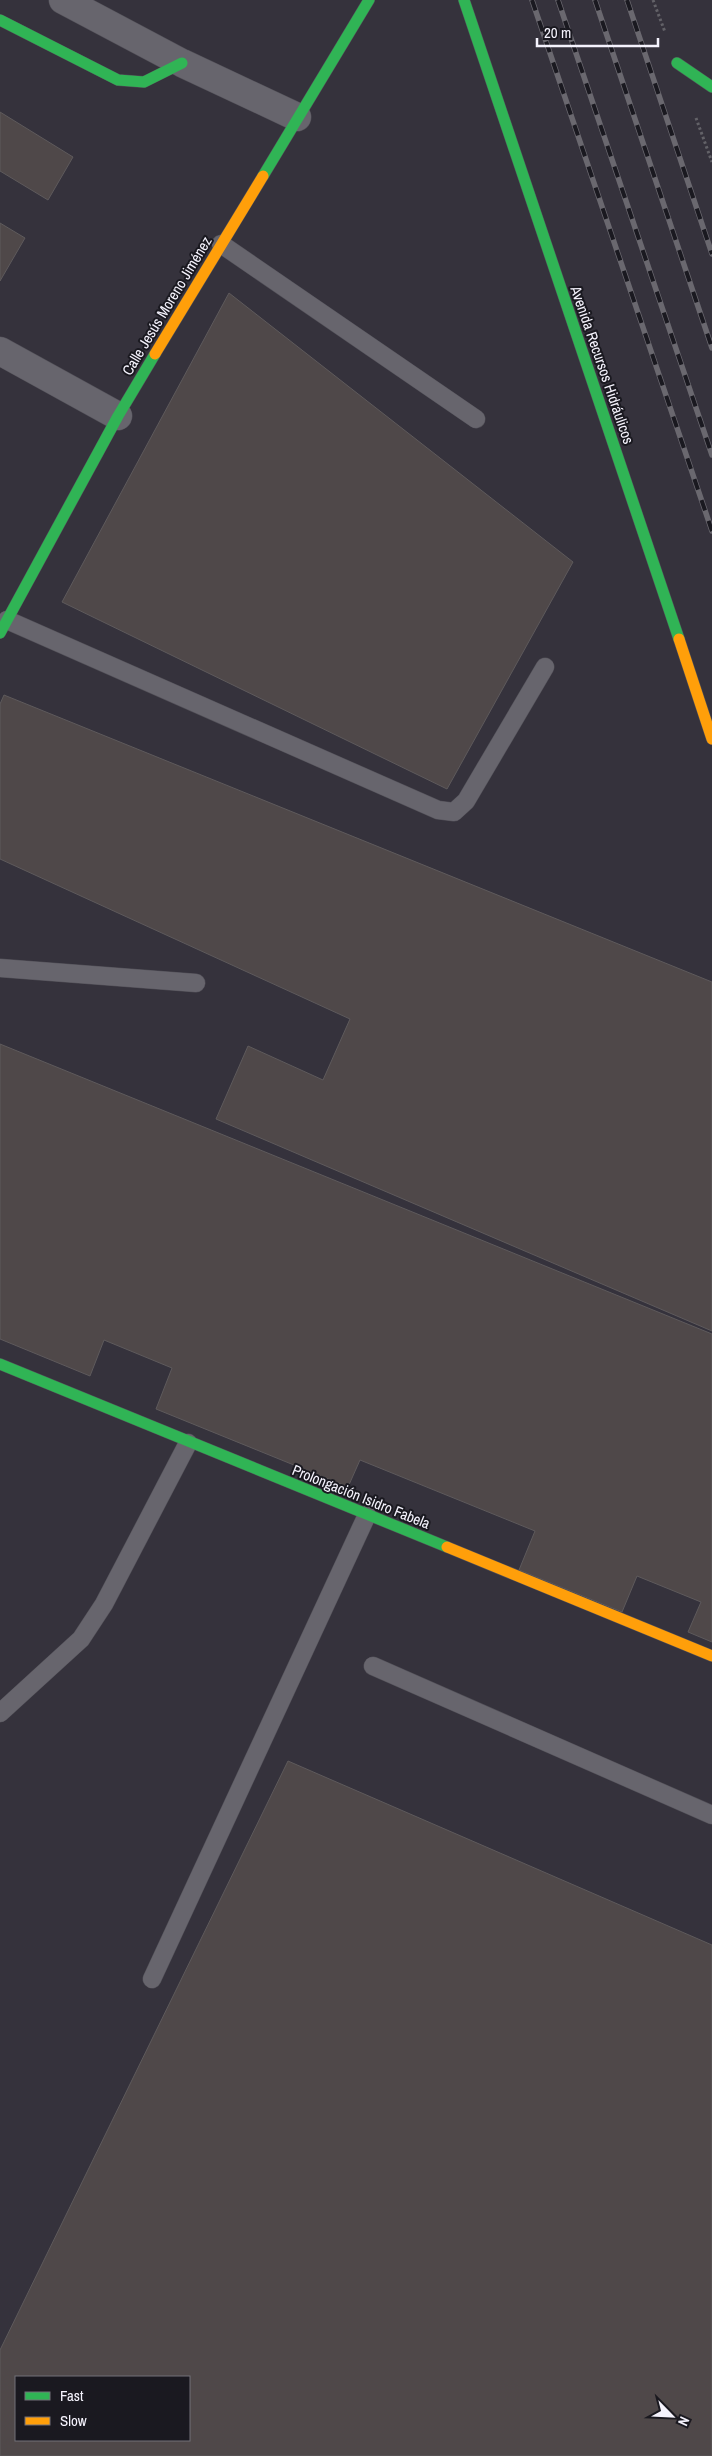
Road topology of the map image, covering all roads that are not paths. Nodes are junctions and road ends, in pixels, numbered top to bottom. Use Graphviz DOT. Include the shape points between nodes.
graph roads {
  1 [pos="63,0"];
  2 [pos="369,0"];
  3 [pos="464,0"];
  4 [pos="0,20"];
  5 [pos="182,62"];
  6 [pos="677,63"];
  7 [pos="712,87"];
  8 [pos="298,117"];
  9 [pos="221,244"];
  10 [pos="0,351"];
  11 [pos="118,416"];
  12 [pos="476,418"];
  13 [pos="3,626"];
  14 [pos="545,667"];
  15 [pos="712,739"];
  16 [pos="0,968"];
  17 [pos="196,983"];
  18 [pos="0,1364"];
  19 [pos="188,1443"];
  20 [pos="367,1515"];
  21 [pos="712,1656"];
  22 [pos="373,1666"];
  23 [pos="0,1712"];
  24 [pos="712,1815"];
  25 [pos="152,1979"];
  1 -- 5 [label="street"];
  2 -- 8 [label="street, Calle Jesús Moreno Jiménez"];
  3 -- 15 [label="street, Avenida Recursos Hidráulicos"];
  4 -- 5 [label="street" via="118,80 144,82"];
  5 -- 8 [label="street"];
  6 -- 7 [label="street"];
  8 -- 9 [label="street, Calle Jesús Moreno Jiménez"];
  9 -- 11 [label="street, Calle Jesús Moreno Jiménez"];
  9 -- 12 [label="lane"];
  10 -- 11 [label="street"];
  11 -- 13 [label="street, Calle Jesús Moreno Jiménez"];
  13 -- 14 [label="lane" via="438,810 454,812 466,801"];
  16 -- 17 [label="lane"];
  18 -- 19 [label="street, Prolongación Isidro Fabela"];
  19 -- 20 [label="street, Prolongación Isidro Fabela"];
  19 -- 23 [label="lane" via="104,1604 81,1639"];
  20 -- 21 [label="street, Prolongación Isidro Fabela"];
  20 -- 25 [label="lane"];
  22 -- 24 [label="lane"];
}
